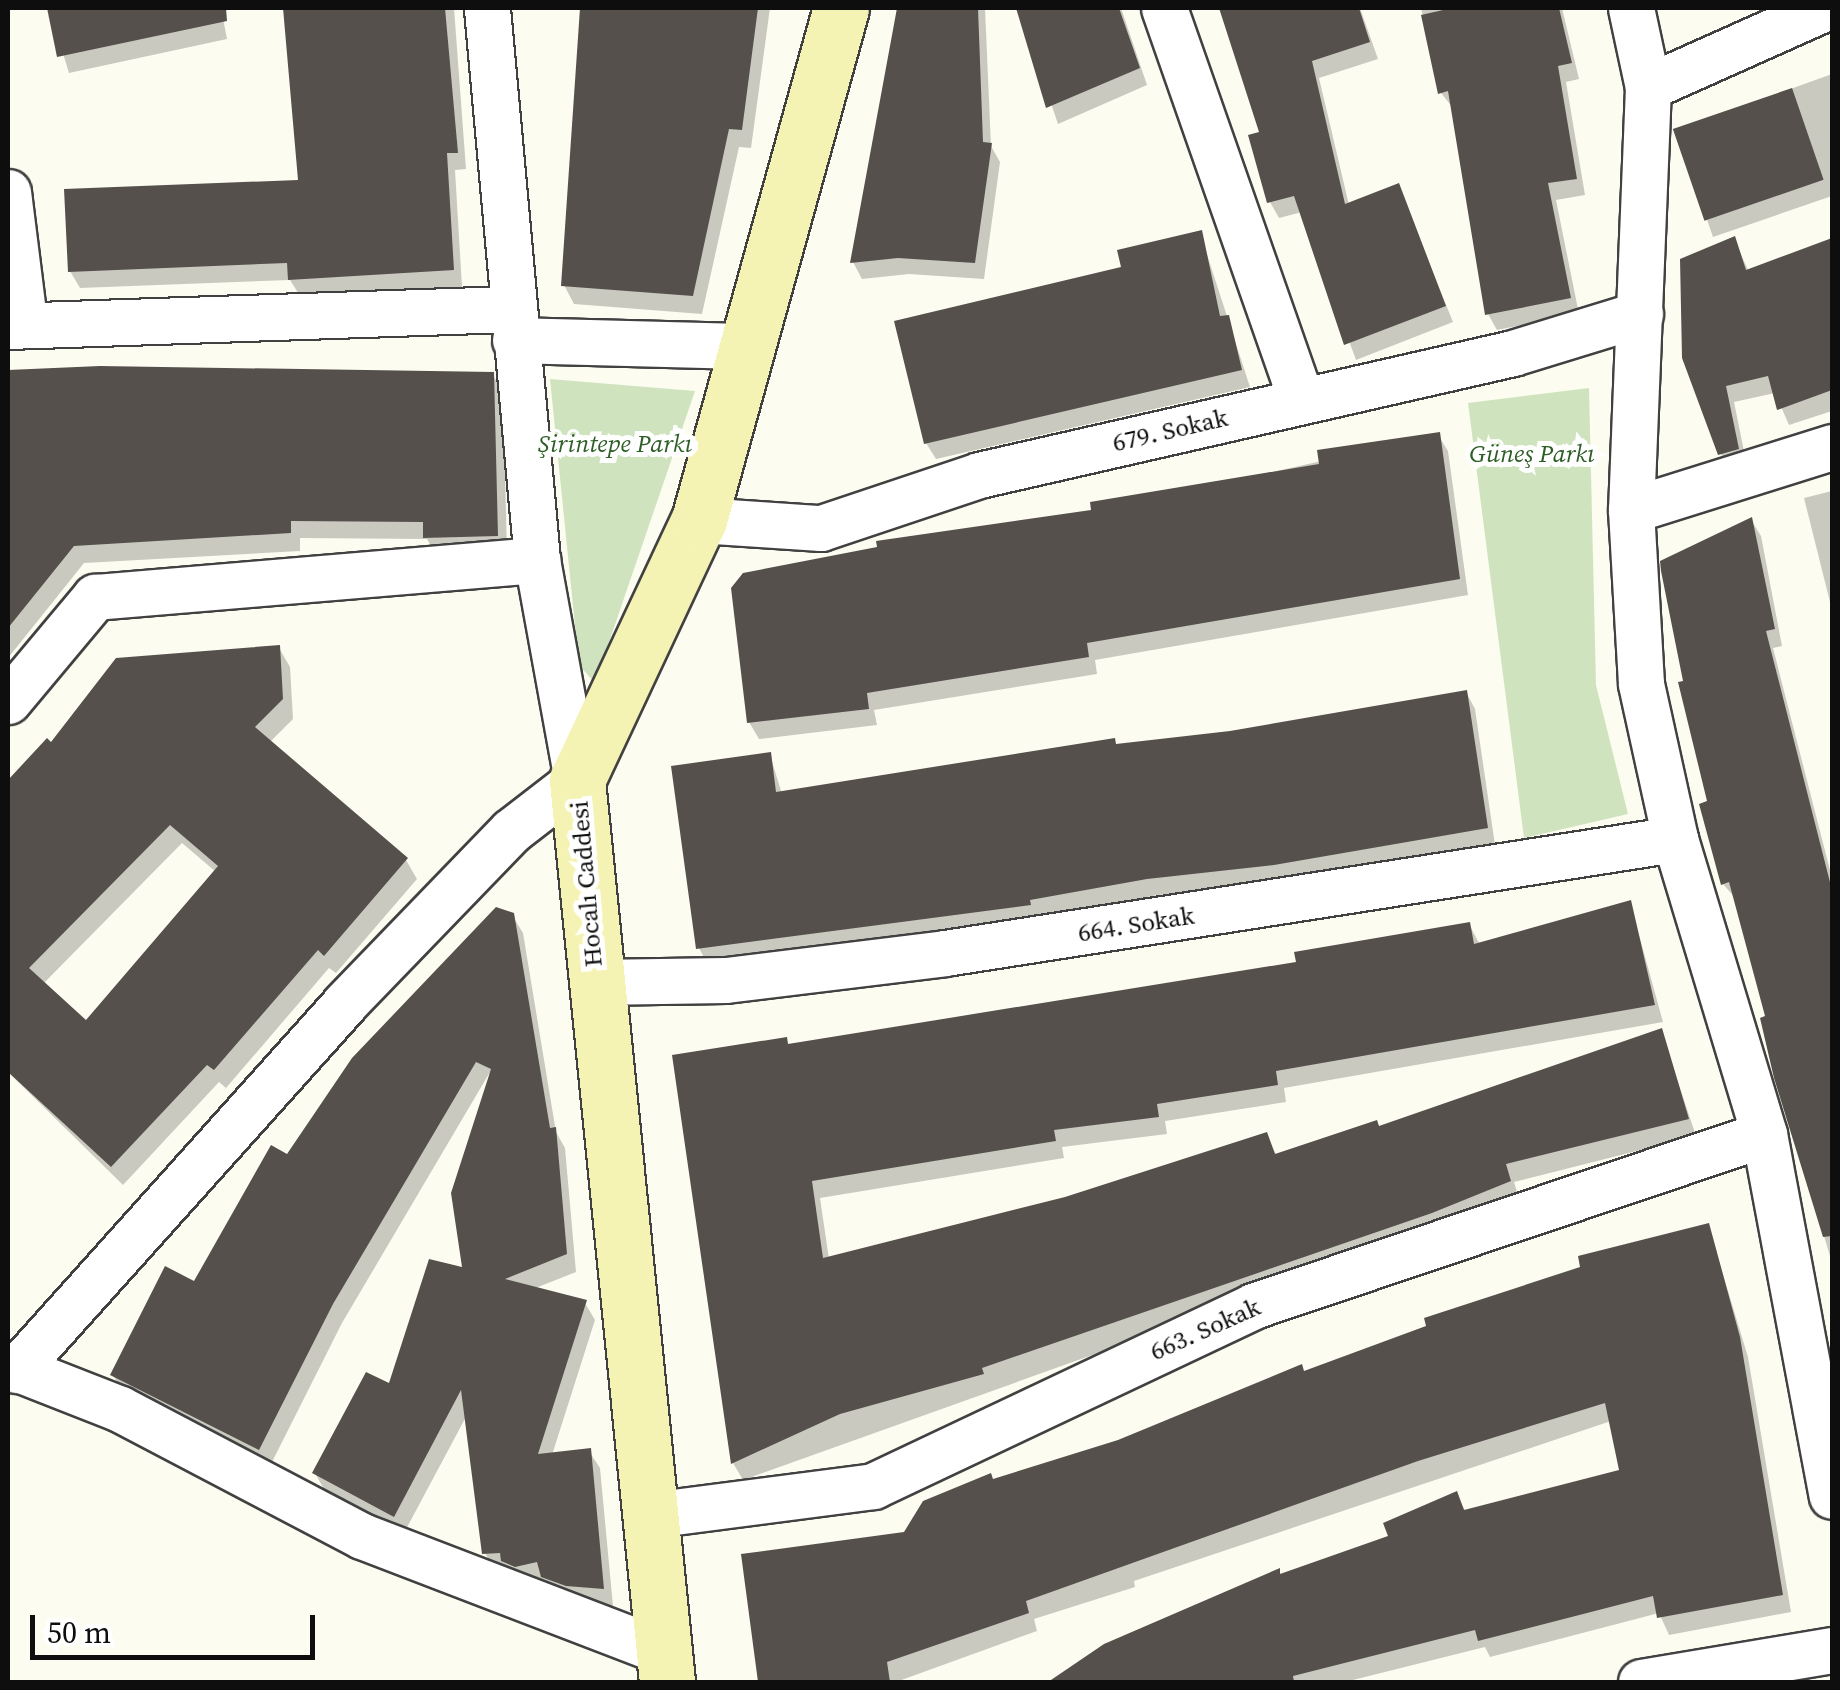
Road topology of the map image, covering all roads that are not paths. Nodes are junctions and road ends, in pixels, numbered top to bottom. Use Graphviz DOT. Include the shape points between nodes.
graph roads {
  1 [pos="487,8"];
  2 [pos="841,8"];
  3 [pos="1164,8"];
  4 [pos="1631,8"];
  5 [pos="1825,8"];
  6 [pos="1648,87"];
  7 [pos="8,192"];
  8 [pos="1640,314"];
  9 [pos="16,323"];
  10 [pos="512,325"];
  11 [pos="749,346"];
  12 [pos="1302,400"];
  13 [pos="1832,446"];
  14 [pos="1631,510"];
  15 [pos="699,520"];
  16 [pos="538,560"];
  17 [pos="8,701"];
  18 [pos="578,780"];
  19 [pos="1675,838"];
  20 [pos="595,982"];
  21 [pos="1764,1134"];
  22 [pos="12,1368"];
  23 [pos="1832,1496"];
  24 [pos="650,1515"];
  25 [pos="1832,1650"];
  26 [pos="666,1668"];
  27 [pos="1641,1682"];
  1 -- 10 [label="street"];
  2 -- 11 [label="street, Hocalı Caddesi"];
  3 -- 12 [label="street"];
  4 -- 6 [label="street"];
  5 -- 6 [label="street"];
  6 -- 8 [label="street"];
  7 -- 9 [label="street"];
  8 -- 12 [label="street, 679. Sokak" via="1513,353"];
  8 -- 14 [label="street"];
  9 -- 10 [label="street"];
  10 -- 11 [label="street"];
  10 -- 16 [label="street"];
  11 -- 15 [label="street, Hocalı Caddesi"];
  12 -- 15 [label="street, 679. Sokak" via="979,475 821,528"];
  13 -- 14 [label="street"];
  14 -- 19 [label="street" via="1641,684"];
  15 -- 18 [label="street, Hocalı Caddesi"];
  16 -- 17 [label="street" via="94,597"];
  16 -- 18 [label="street"];
  18 -- 20 [label="street, Hocalı Caddesi"];
  18 -- 22 [label="street" via="511,831 344,1004"];
  19 -- 20 [label="street, 664. Sokak" via="944,953 726,980"];
  19 -- 21 [label="street"];
  20 -- 24 [label="street, Hocalı Caddesi"];
  21 -- 23 [label="street"];
  21 -- 24 [label="street, 663. Sokak" via="1252,1306 873,1486"];
  22 -- 26 [label="street" via="120,1410 362,1536"];
  24 -- 26 [label="street, Hocalı Caddesi"];
  25 -- 27 [label="street"];
}
